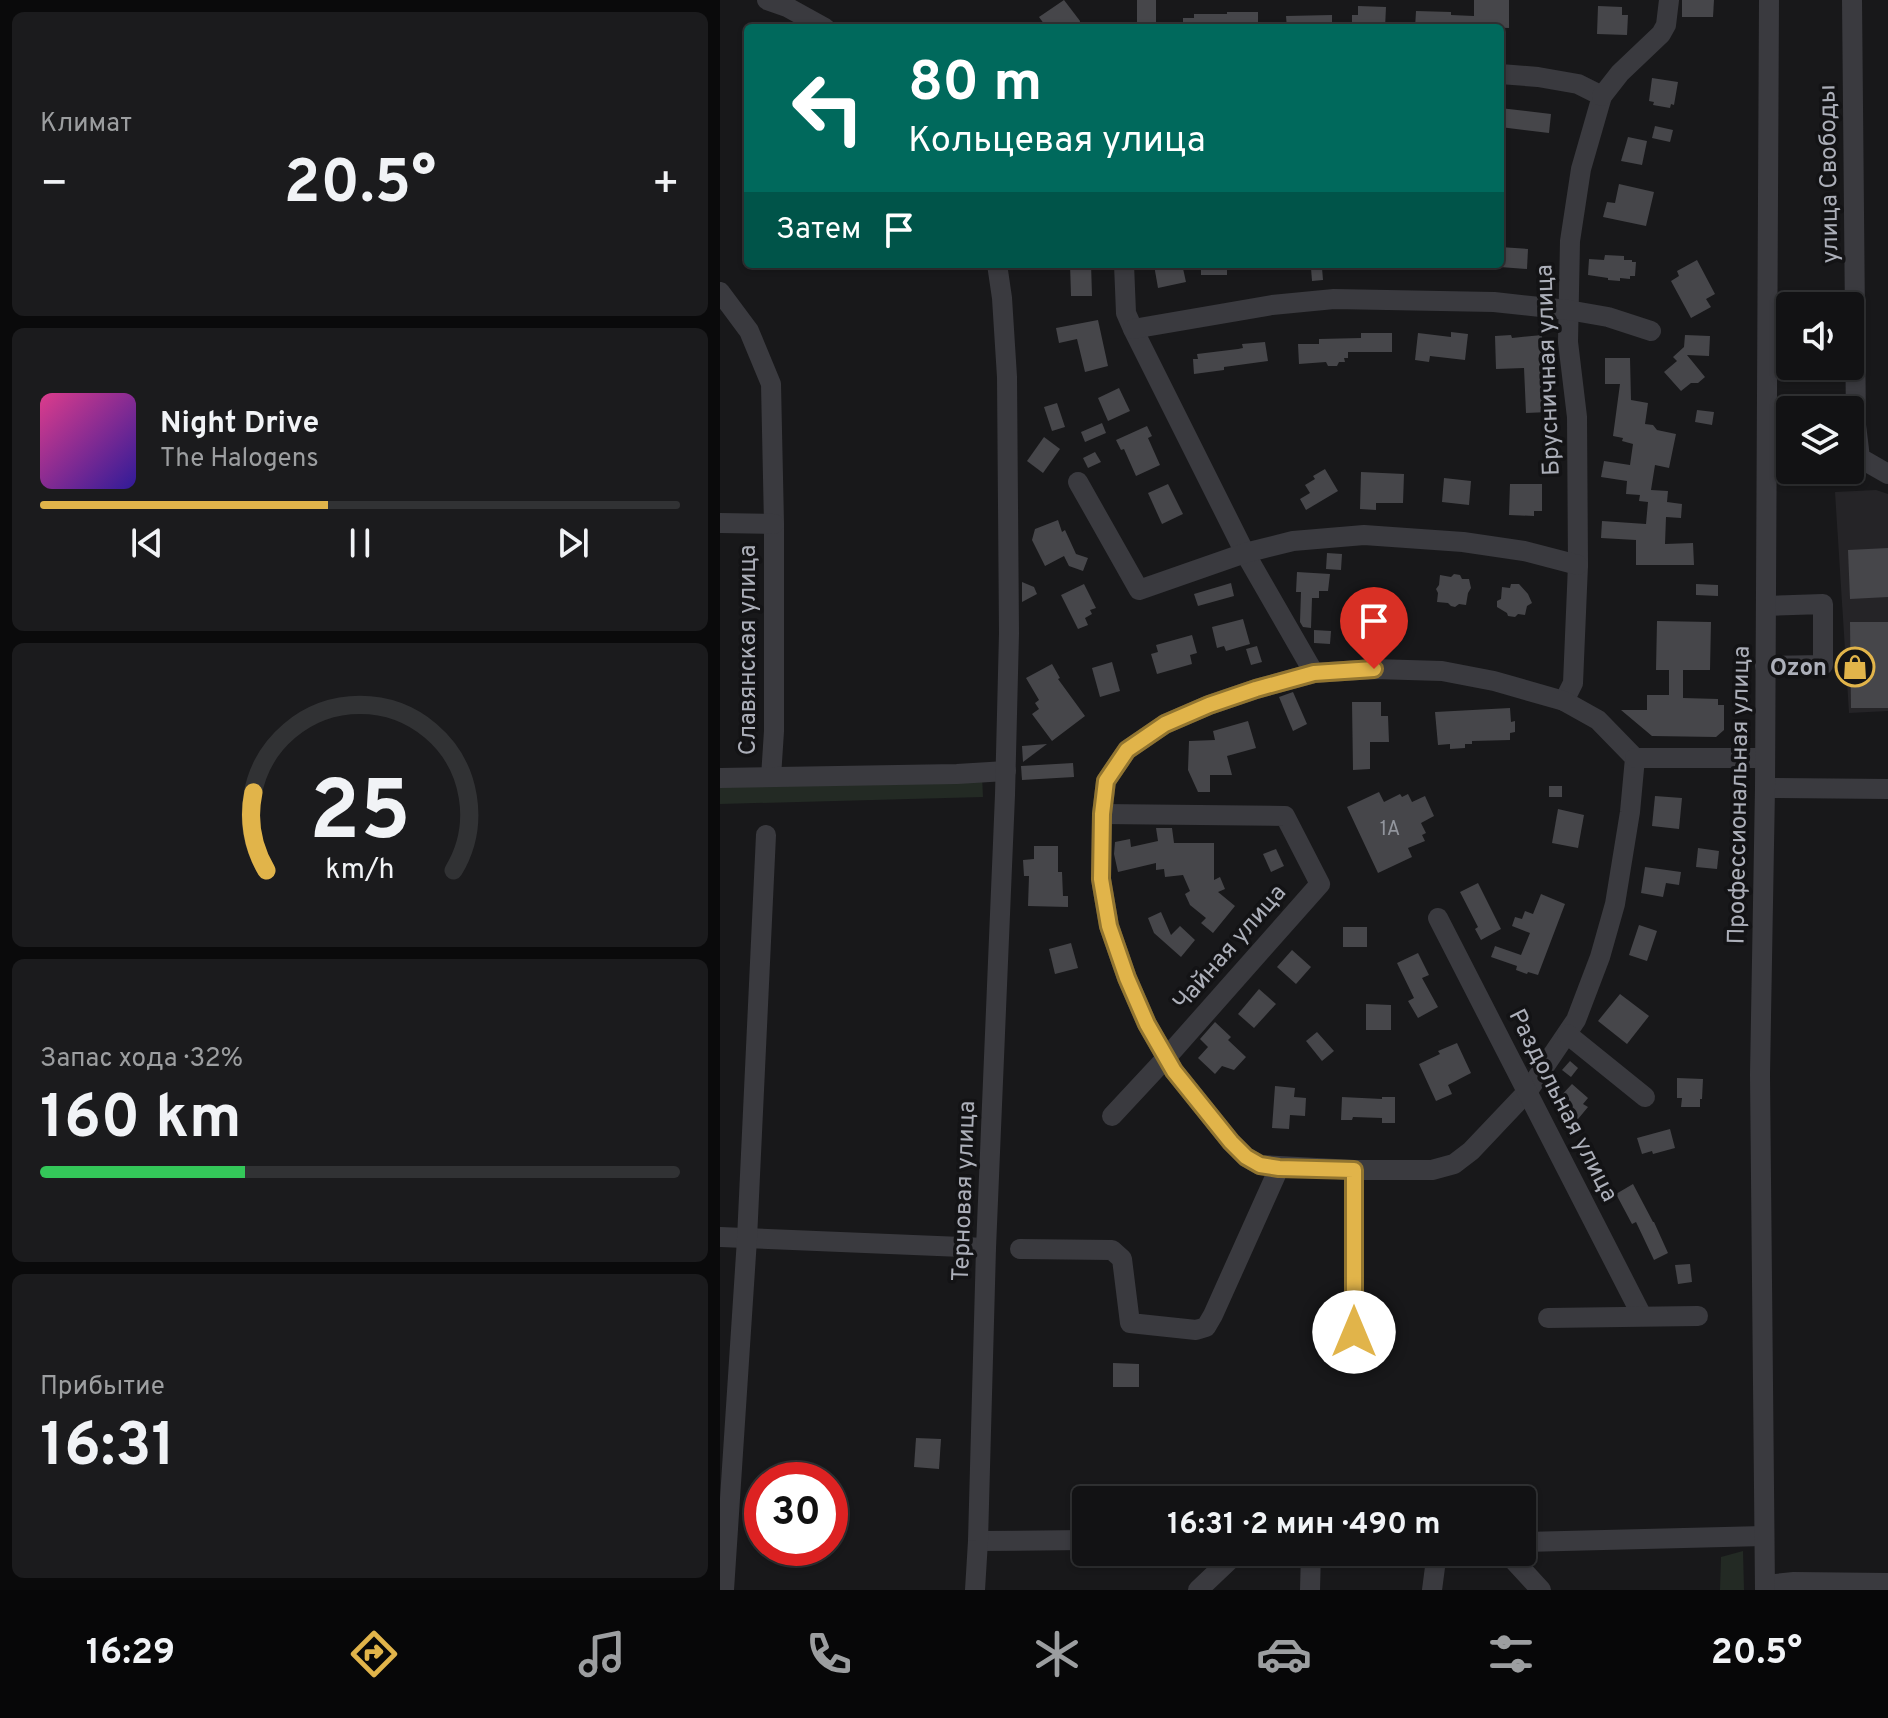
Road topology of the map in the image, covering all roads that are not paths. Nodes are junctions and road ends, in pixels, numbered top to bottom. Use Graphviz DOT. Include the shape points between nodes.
graph roads {
  1 [pos="767,0"];
  2 [pos="1669,0"];
  3 [pos="1769,0"];
  4 [pos="1852,0"];
  5 [pos="818,24"];
  6 [pos="1504,74"];
  7 [pos="1602,96"];
  8 [pos="998,268"];
  9 [pos="1124,268"];
  10 [pos="720,292"];
  11 [pos="1568,310"];
  12 [pos="1133,329"];
  13 [pos="1651,331"];
  14 [pos="1888,474"];
  15 [pos="1078,482"];
  16 [pos="720,523"];
  17 [pos="774,524"];
  18 [pos="1245,553"];
  19 [pos="1578,565"];
  20 [pos="1766,606"];
  21 [pos="1765,666"];
  22 [pos="1314,673"];
  23 [pos="1564,701"];
  24 [pos="1635,758"];
  25 [pos="1764,758"];
  26 [pos="1006,771"];
  27 [pos="771,777"];
  28 [pos="720,778"];
  29 [pos="1765,788"];
  30 [pos="1888,789"];
  31 [pos="1102,814"];
  32 [pos="766,835"];
  33 [pos="1438,918"];
  34 [pos="1567,1034"];
  35 [pos="1166,1058"];
  36 [pos="1528,1091"];
  37 [pos="1645,1097"];
  38 [pos="1112,1116"];
  39 [pos="1279,1168"];
  40 [pos="1354,1170"];
  41 [pos="720,1237"];
  42 [pos="747,1239"];
  43 [pos="986,1248"];
  44 [pos="1020,1249"];
  45 [pos="1642,1316"];
  46 [pos="1698,1316"];
  47 [pos="1548,1318"];
  48 [pos="1354,1332"];
  49 [pos="1764,1536"];
  50 [pos="1072,1540"];
  51 [pos="978,1541"];
  52 [pos="1536,1542"];
  53 [pos="1223,1566"];
  54 [pos="1311,1566"];
  55 [pos="1435,1566"];
  56 [pos="1519,1566"];
  57 [pos="1888,1583"];
  58 [pos="1765,1588"];
  59 [pos="724,1590"];
  60 [pos="975,1590"];
  61 [pos="1198,1590"];
  62 [pos="1310,1590"];
  63 [pos="1432,1590"];
  64 [pos="1541,1590"];
  1 -- 5 [label="street"];
  2 -- 7 [label="street" via="1661,34"];
  3 -- 20 [label="street, Профессиональная улица"];
  4 -- 14 [label="street, улица Свободы" via="1856,425 1860,458"];
  6 -- 7 [label="street" via="1578,84"];
  7 -- 11 [label="street, Брусничная улица" via="1581,169 1570,241"];
  8 -- 26 [label="street, Терновая улица" via="1007,377"];
  9 -- 12 [label="street" via="1126,313"];
  10 -- 17 [label="street, Славянская улица" via="749,331 771,384"];
  11 -- 12 [label="street" via="1494,302 1334,299"];
  11 -- 13 [label="street"];
  11 -- 19 [label="street, Брусничная улица" via="1577,417"];
  12 -- 18 [label="street"];
  15 -- 18 [label="street" via="1139,590"];
  16 -- 17 [label="street, Славянская улица"];
  17 -- 27 [label="street, Славянская улица"];
  18 -- 19 [label="street" via="1293,541 1364,535 1463,542"];
  18 -- 22 [label="street"];
  19 -- 23 [label="street, Брусничная улица" via="1573,683"];
  20 -- 21 [label="street, Профессиональная улица"];
  20 -- 21 [label="street" via="1823,604 1823,665"];
  21 -- 25 [label="street, Профессиональная улица"];
  22 -- 23 [label="street" via="1442,671"];
  22 -- 31 [label="street" via="1165,724 1127,750 1106,781"];
  23 -- 24 [label="street" via="1598,720"];
  24 -- 25 [label="street"];
  24 -- 34 [label="street" via="1615,904 1591,982"];
  25 -- 29 [label="street, Профессиональная улица"];
  26 -- 27 [label="street"];
  26 -- 43 [label="street, Терновая улица"];
  27 -- 28 [label="street"];
  29 -- 30 [label="street"];
  29 -- 49 [label="street, Профессиональная улица" via="1760,1075"];
  31 -- 35 [label="street" via="1101,879 1109,926 1127,978"];
  31 -- 35 [label="street, Чайная улица" via="1285,816 1320,884"];
  32 -- 42 [label="street"];
  33 -- 36 [label="street, Раздольная улица"];
  34 -- 36 [label="street"];
  34 -- 37 [label="street"];
  35 -- 38 [label="street, Чайная улица"];
  35 -- 39 [label="street" via="1246,1157"];
  36 -- 40 [label="street" via="1454,1164 1432,1170"];
  36 -- 45 [label="street, Раздольная улица"];
  39 -- 40 [label="street"];
  39 -- 44 [label="street" via="1206,1327 1130,1323 1122,1259 1112,1250"];
  40 -- 48 [label="street"];
  41 -- 42 [label="street"];
  42 -- 43 [label="street"];
  42 -- 59 [label="street"];
  43 -- 51 [label="street, Терновая улица"];
  45 -- 46 [label="street"];
  45 -- 47 [label="street"];
  49 -- 52 [label="street"];
  49 -- 58 [label="street, Профессиональная улица"];
  50 -- 51 [label="street"];
  51 -- 60 [label="street, Терновая улица"];
  53 -- 61 [label="street"];
  54 -- 62 [label="street"];
  55 -- 63 [label="street"];
  56 -- 64 [label="street"];
  57 -- 58 [label="street" via="1794,1582"];
}
